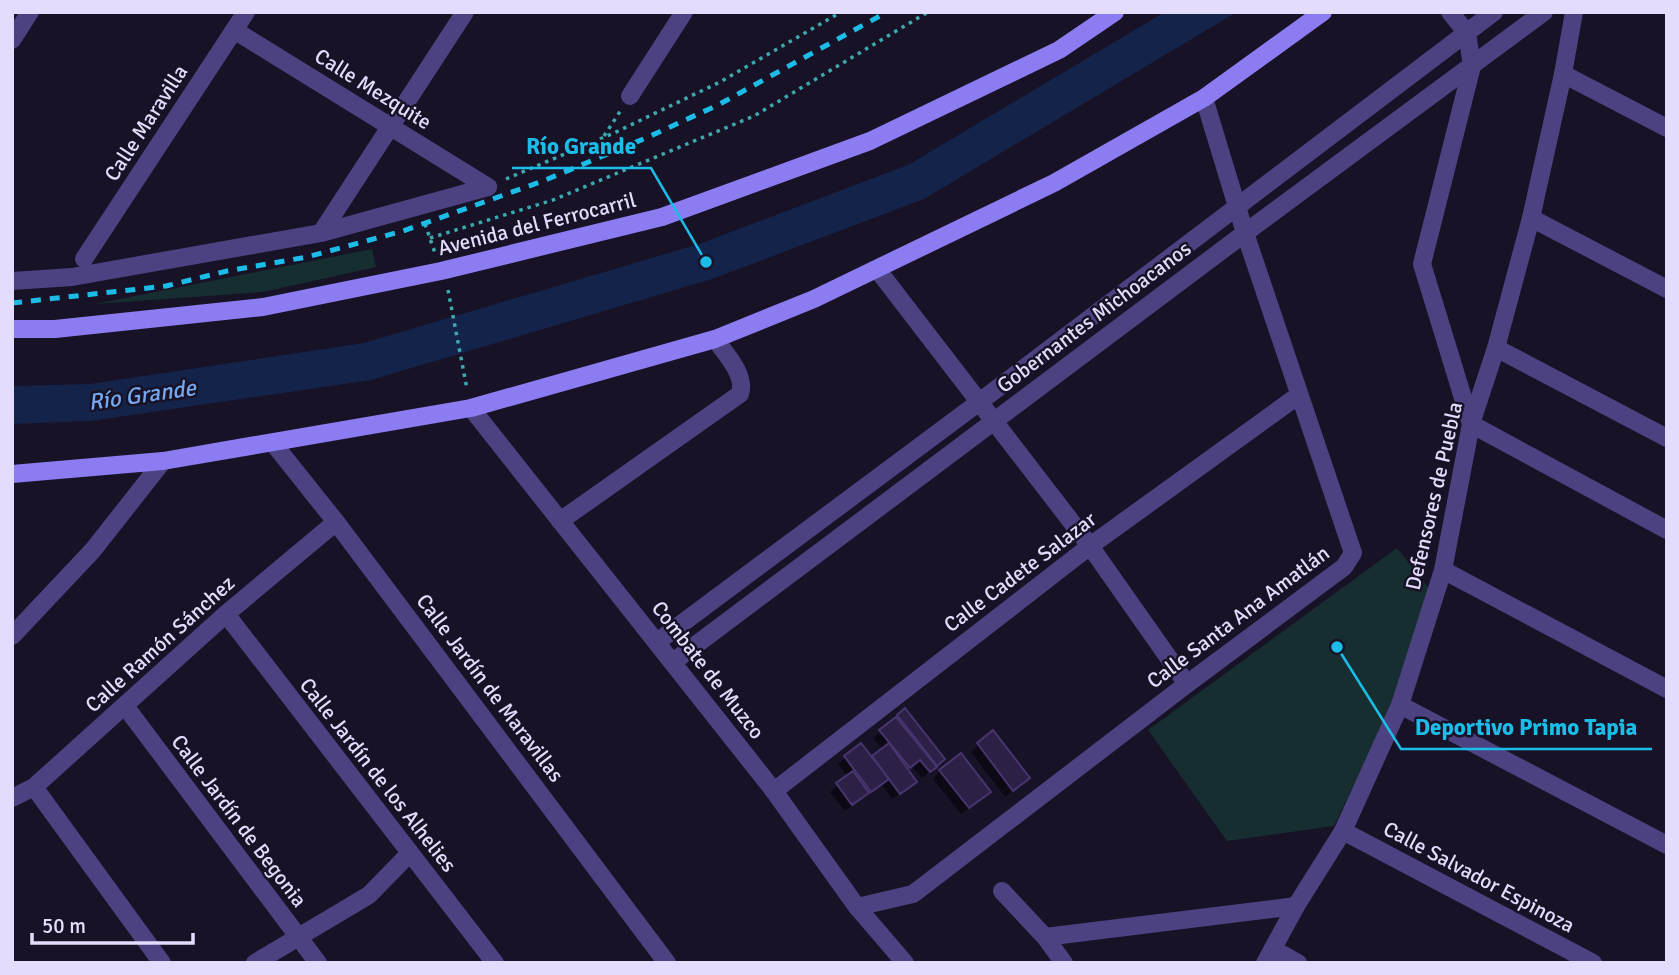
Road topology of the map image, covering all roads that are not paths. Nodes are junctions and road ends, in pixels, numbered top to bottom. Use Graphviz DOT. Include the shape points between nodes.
graph roads {
  1 [pos="30,12"];
  2 [pos="246,12"];
  3 [pos="464,12"];
  4 [pos="684,12"];
  5 [pos="1115,12"];
  6 [pos="1322,12"];
  7 [pos="1450,12"];
  8 [pos="1494,12"];
  9 [pos="1544,12"];
  10 [pos="1574,12"];
  11 [pos="234,30"];
  12 [pos="1467,33"];
  13 [pos="12,40"];
  14 [pos="1472,66"];
  15 [pos="1563,74"];
  16 [pos="630,96"];
  17 [pos="1204,98"];
  18 [pos="390,127"];
  19 [pos="1667,128"];
  20 [pos="1236,206"];
  21 [pos="1531,218"];
  22 [pos="321,233"];
  23 [pos="1245,233"];
  24 [pos="84,259"];
  25 [pos="877,268"];
  26 [pos="12,281"];
  27 [pos="1667,289"];
  28 [pos="12,329"];
  29 [pos="715,339"];
  30 [pos="1496,348"];
  31 [pos="1299,395"];
  32 [pos="978,403"];
  33 [pos="471,408"];
  34 [pos="993,421"];
  35 [pos="1471,424"];
  36 [pos="1667,438"];
  37 [pos="273,443"];
  38 [pos="163,461"];
  39 [pos="12,474"];
  40 [pos="560,521"];
  41 [pos="336,522"];
  42 [pos="1667,530"];
  43 [pos="1090,546"];
  44 [pos="1443,570"];
  45 [pos="226,614"];
  46 [pos="12,636"];
  47 [pos="657,642"];
  48 [pos="673,662"];
  49 [pos="1187,684"];
  50 [pos="1667,689"];
  51 [pos="1400,705"];
  52 [pos="125,706"];
  53 [pos="34,787"];
  54 [pos="774,791"];
  55 [pos="12,798"];
  56 [pos="1343,831"];
  57 [pos="1667,845"];
  58 [pos="410,853"];
  59 [pos="1002,891"];
  60 [pos="1296,906"];
  61 [pos="857,907"];
  62 [pos="296,936"];
  63 [pos="1045,937"];
  64 [pos="1269,956"];
  65 [pos="162,963"];
  66 [pos="255,963"];
  67 [pos="318,963"];
  68 [pos="495,963"];
  69 [pos="667,963"];
  70 [pos="905,963"];
  71 [pos="1064,963"];
  72 [pos="1298,963"];
  73 [pos="1593,963"];
  1 -- 13 [label="street"];
  2 -- 11 [label="street, Calle Maravilla"];
  3 -- 18 [label="street"];
  4 -- 16 [label="street"];
  5 -- 28 [label="main road, Avenida del Ferrocarril" via="1059,50 870,141 662,217 441,271 262,307 55,329"];
  6 -- 17 [label="main road"];
  7 -- 12 [label="street"];
  8 -- 12 [label="street, Gobernantes Michoacanos"];
  9 -- 14 [label="street, Gobernantes Michoacanos"];
  10 -- 15 [label="street, Defensores de Puebla"];
  11 -- 18 [label="street, Calle Mezquite"];
  11 -- 24 [label="street, Calle Maravilla"];
  12 -- 14 [label="street"];
  12 -- 20 [label="street, Gobernantes Michoacanos"];
  14 -- 23 [label="street, Gobernantes Michoacanos"];
  14 -- 35 [label="street" via="1422,264"];
  15 -- 19 [label="street"];
  15 -- 21 [label="street, Defensores de Puebla"];
  17 -- 20 [label="street, Calle Santa Ana Amatlán"];
  17 -- 25 [label="main road" via="1054,183"];
  18 -- 22 [label="street"];
  18 -- 22 [label="street, Calle Mezquite" via="488,187"];
  20 -- 23 [label="street, Calle Santa Ana Amatlán"];
  20 -- 32 [label="street, Gobernantes Michoacanos"];
  21 -- 27 [label="street"];
  21 -- 30 [label="street, Defensores de Puebla"];
  22 -- 26 [label="street" via="72,276"];
  23 -- 31 [label="street, Calle Santa Ana Amatlán"];
  23 -- 34 [label="street, Gobernantes Michoacanos"];
  25 -- 29 [label="main road"];
  25 -- 32 [label="street"];
  29 -- 33 [label="main road"];
  29 -- 40 [label="street" via="743,385 740,394"];
  30 -- 35 [label="street, Defensores de Puebla"];
  30 -- 36 [label="street"];
  31 -- 43 [label="street, Calle Cadete Salazar"];
  31 -- 49 [label="street, Calle Santa Ana Amatlán" via="1353,552 1344,568"];
  32 -- 34 [label="street"];
  32 -- 47 [label="street, Gobernantes Michoacanos"];
  33 -- 37 [label="main road"];
  33 -- 40 [label="street, Combate de Muzco"];
  34 -- 43 [label="street"];
  34 -- 48 [label="street, Gobernantes Michoacanos"];
  35 -- 42 [label="street"];
  35 -- 44 [label="street, Defensores de Puebla"];
  37 -- 38 [label="main road"];
  37 -- 41 [label="street, Calle Jardín de Maravillas"];
  38 -- 39 [label="main road"];
  38 -- 46 [label="street" via="93,550"];
  40 -- 47 [label="street, Combate de Muzco"];
  41 -- 45 [label="street, Calle Ramón Sánchez"];
  41 -- 69 [label="street, Calle Jardín de Maravillas"];
  43 -- 49 [label="street"];
  43 -- 54 [label="street, Calle Cadete Salazar"];
  44 -- 50 [label="street"];
  44 -- 51 [label="street, Defensores de Puebla"];
  45 -- 52 [label="street, Calle Ramón Sánchez"];
  45 -- 58 [label="street, Calle Jardín de los Alhelies"];
  47 -- 48 [label="street, Combate de Muzco"];
  48 -- 54 [label="street, Combate de Muzco"];
  49 -- 61 [label="street, Calle Santa Ana Amatlán" via="913,894"];
  51 -- 56 [label="street, Defensores de Puebla"];
  51 -- 57 [label="street"];
  52 -- 53 [label="street, Calle Ramón Sánchez"];
  52 -- 62 [label="street, Calle Jardín de Begonia"];
  53 -- 55 [label="street, Calle Ramón Sánchez"];
  53 -- 65 [label="street"];
  54 -- 61 [label="street, Combate de Muzco"];
  56 -- 60 [label="street, Defensores de Puebla"];
  56 -- 73 [label="street, Calle Salvador Espinoza"];
  58 -- 62 [label="street" via="369,895"];
  58 -- 68 [label="street, Calle Jardín de los Alhelies"];
  59 -- 63 [label="street"];
  60 -- 63 [label="street"];
  60 -- 64 [label="street, Defensores de Puebla"];
  61 -- 70 [label="street, Combate de Muzco"];
  62 -- 66 [label="street"];
  62 -- 67 [label="street, Calle Jardín de Begonia"];
  63 -- 71 [label="street"];
  64 -- 72 [label="street"];
}
